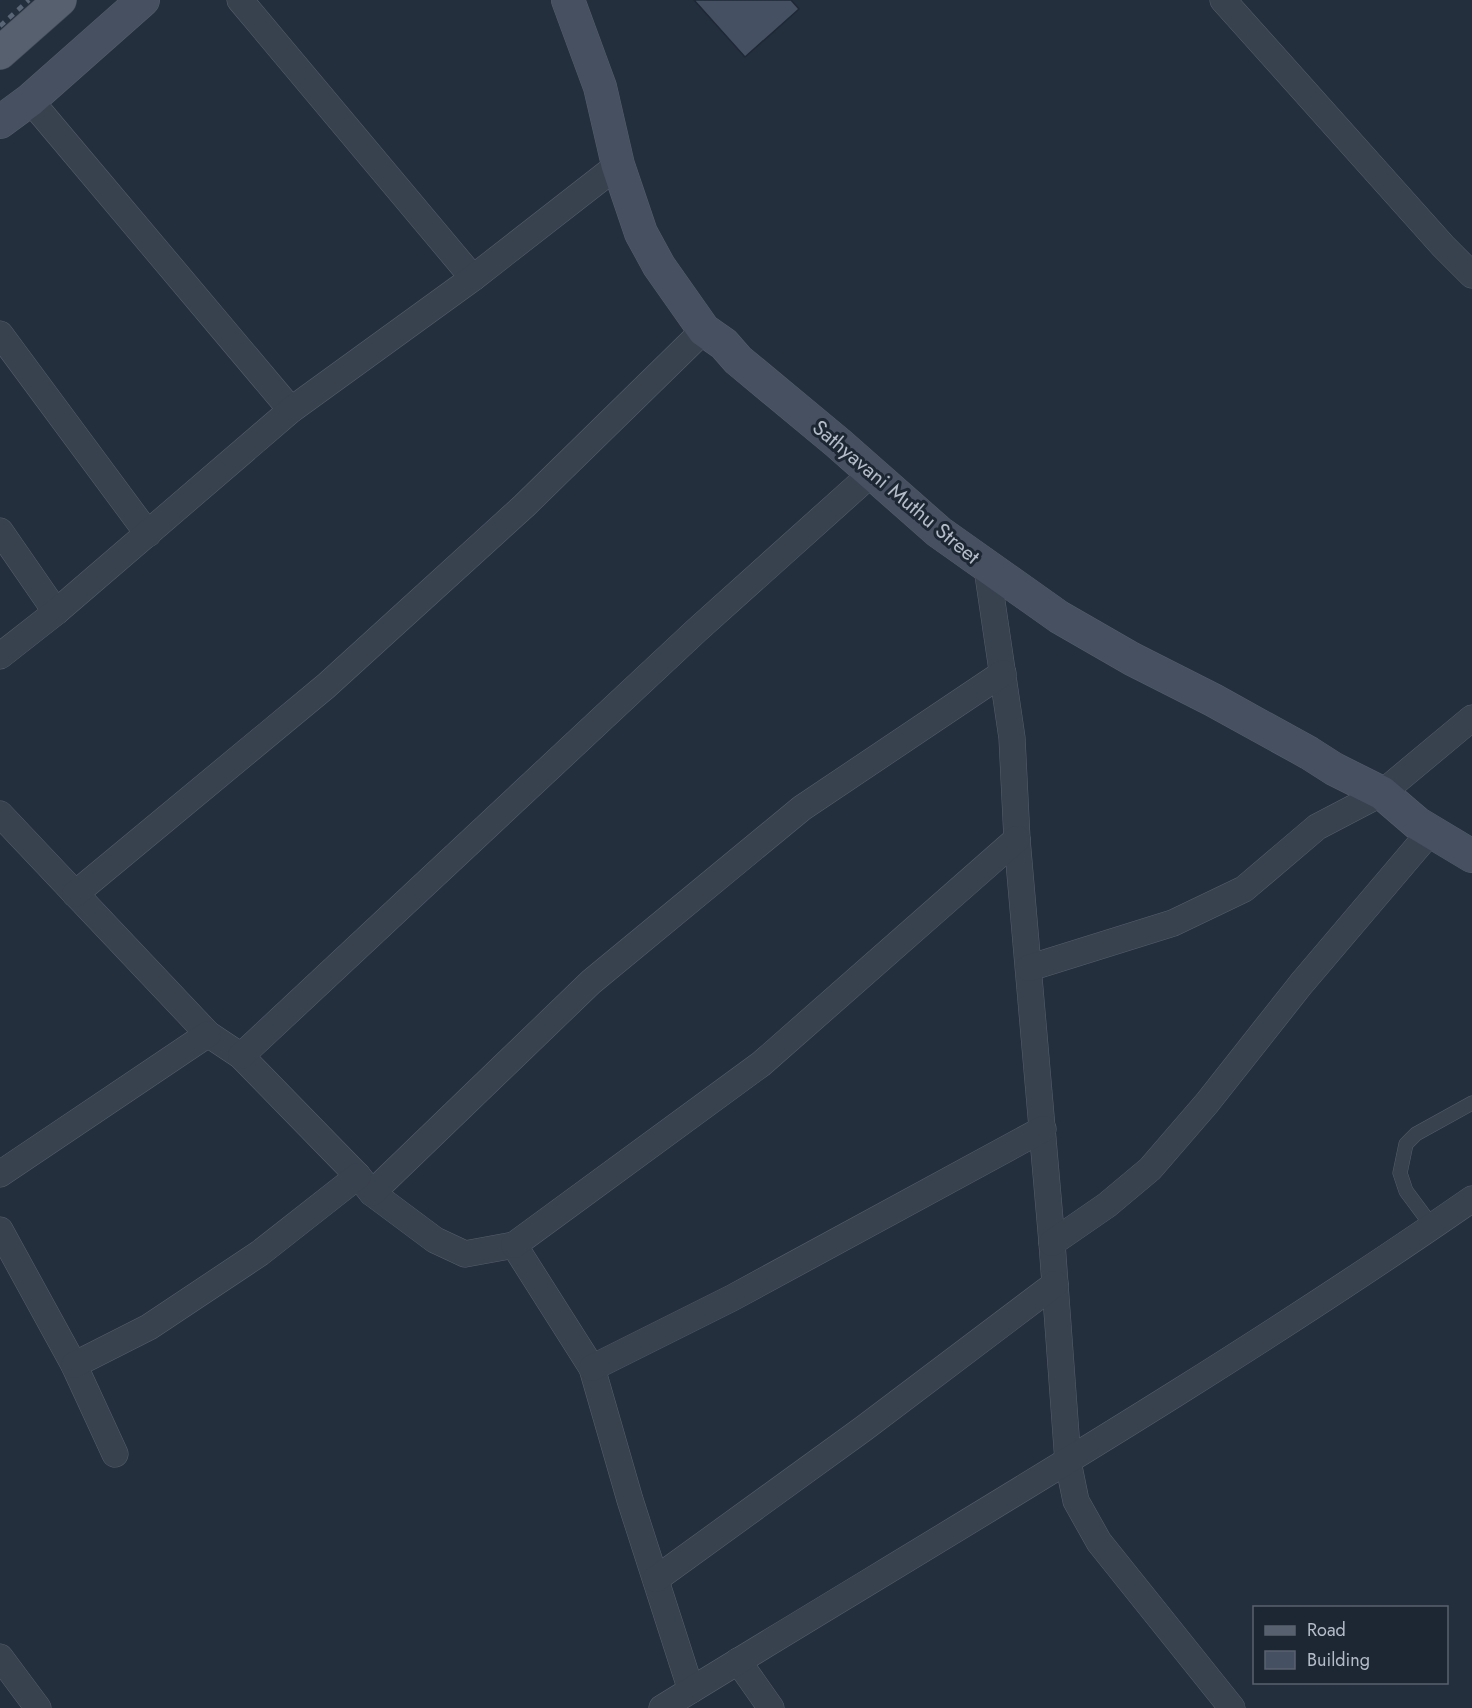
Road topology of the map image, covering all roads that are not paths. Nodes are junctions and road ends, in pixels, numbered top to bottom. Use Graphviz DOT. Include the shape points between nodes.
graph roads {
  1 [pos="60,0"];
  2 [pos="143,0"];
  3 [pos="240,0"];
  4 [pos="568,0"];
  5 [pos="1223,0"];
  6 [pos="0,53"];
  7 [pos="30,100"];
  8 [pos="0,122"];
  9 [pos="618,165"];
  10 [pos="1472,275"];
  11 [pos="474,278"];
  12 [pos="704,330"];
  13 [pos="0,334"];
  14 [pos="291,410"];
  15 [pos="872,473"];
  16 [pos="0,531"];
  17 [pos="148,534"];
  18 [pos="987,568"];
  19 [pos="56,612"];
  20 [pos="0,656"];
  21 [pos="1003,673"];
  22 [pos="1472,718"];
  23 [pos="1382,793"];
  24 [pos="0,814"];
  25 [pos="1431,831"];
  26 [pos="1017,839"];
  27 [pos="1472,856"];
  28 [pos="75,894"];
  29 [pos="1029,968"];
  30 [pos="208,1034"];
  31 [pos="241,1056"];
  32 [pos="1472,1103"];
  33 [pos="1043,1129"];
  34 [pos="0,1174"];
  35 [pos="365,1184"];
  36 [pos="1472,1199"];
  37 [pos="1432,1226"];
  38 [pos="0,1230"];
  39 [pos="1052,1243"];
  40 [pos="514,1245"];
  41 [pos="1055,1284"];
  42 [pos="74,1365"];
  43 [pos="592,1368"];
  44 [pos="115,1454"];
  45 [pos="1068,1462"];
  46 [pos="656,1579"];
  47 [pos="0,1657"];
  48 [pos="738,1661"];
  49 [pos="691,1690"];
  50 [pos="38,1708"];
  51 [pos="662,1708"];
  52 [pos="771,1708"];
  53 [pos="1232,1708"];
  1 -- 6 [label="main road"];
  2 -- 7 [label="street"];
  3 -- 11 [label="street"];
  4 -- 9 [label="street, Sathyavani Muthu Street" via="600,87"];
  5 -- 10 [label="street"];
  7 -- 8 [label="street"];
  7 -- 14 [label="street"];
  9 -- 11 [label="street"];
  9 -- 12 [label="street, Sathyavani Muthu Street" via="641,233 658,266"];
  11 -- 14 [label="street"];
  12 -- 15 [label="street, Sathyavani Muthu Street"];
  12 -- 28 [label="street" via="524,506 326,686"];
  13 -- 17 [label="street"];
  14 -- 17 [label="street"];
  15 -- 18 [label="street, Sathyavani Muthu Street"];
  15 -- 31 [label="street" via="697,630"];
  16 -- 19 [label="street"];
  17 -- 19 [label="street"];
  18 -- 21 [label="street"];
  18 -- 23 [label="street, Sathyavani Muthu Street" via="1059,617 1132,659"];
  19 -- 20 [label="street"];
  21 -- 26 [label="street" via="1012,738"];
  21 -- 35 [label="street" via="802,808 591,982"];
  22 -- 23 [label="street"];
  23 -- 25 [label="street, Sathyavani Muthu Street"];
  23 -- 29 [label="street" via="1317,827 1244,889 1173,923"];
  24 -- 28 [label="street"];
  25 -- 27 [label="street, Sathyavani Muthu Street"];
  25 -- 39 [label="street" via="1150,1169"];
  26 -- 29 [label="street"];
  26 -- 40 [label="street" via="760,1064"];
  28 -- 30 [label="street"];
  29 -- 33 [label="street"];
  30 -- 31 [label="street"];
  30 -- 34 [label="street"];
  31 -- 35 [label="street"];
  32 -- 37 [label="lane" via="1416,1134 1406,1144 1400,1173 1406,1191"];
  33 -- 39 [label="street"];
  33 -- 43 [label="street" via="732,1298"];
  35 -- 40 [label="street" via="435,1240 465,1254"];
  35 -- 42 [label="street" via="149,1328"];
  36 -- 37 [label="street"];
  37 -- 45 [label="street"];
  38 -- 42 [label="street"];
  39 -- 41 [label="street"];
  40 -- 43 [label="street"];
  41 -- 45 [label="street"];
  41 -- 46 [label="street"];
  42 -- 44 [label="street"];
  43 -- 46 [label="street"];
  45 -- 48 [label="street"];
  45 -- 53 [label="street" via="1076,1501 1099,1542"];
  46 -- 49 [label="street"];
  47 -- 50 [label="street"];
  48 -- 49 [label="street"];
  48 -- 52 [label="street"];
  49 -- 51 [label="street"];
}
